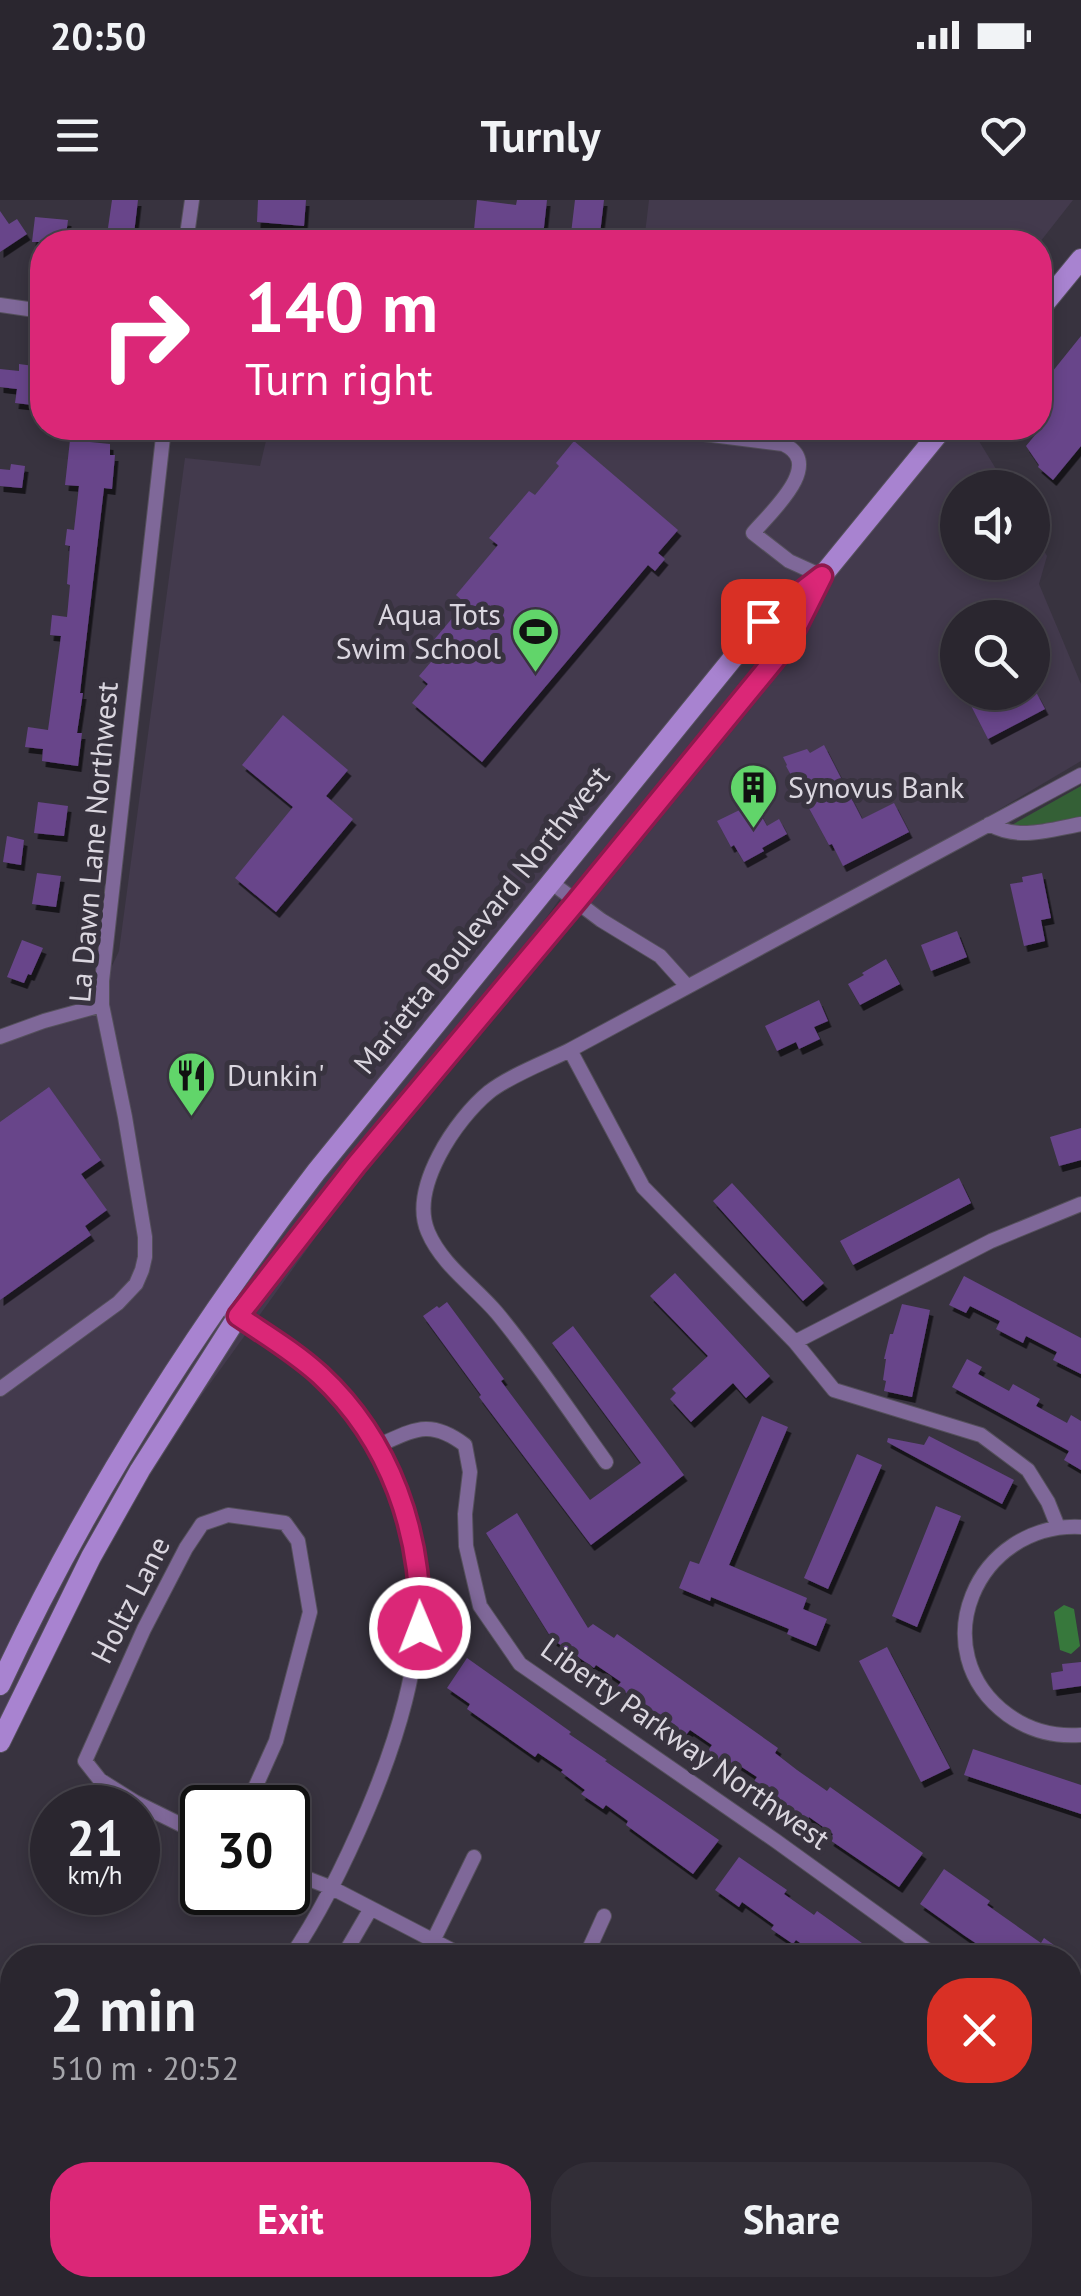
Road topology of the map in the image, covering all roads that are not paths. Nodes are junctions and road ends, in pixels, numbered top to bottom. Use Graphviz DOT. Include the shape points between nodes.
graph roads {
  1 [pos="192,200"];
  2 [pos="188,230"];
  3 [pos="1081,260"];
  4 [pos="1052,295"];
  5 [pos="0,305"];
  6 [pos="30,309"];
  7 [pos="163,440"];
  8 [pos="752,440"];
  9 [pos="933,440"];
  10 [pos="822,576"];
  11 [pos="1081,775"];
  12 [pos="989,824"];
  13 [pos="1081,824"];
  14 [pos="552,883"];
  15 [pos="576,902"];
  16 [pos="687,986"];
  17 [pos="102,1005"];
  18 [pos="0,1037"];
  19 [pos="570,1050"];
  20 [pos="1081,1204"];
  21 [pos="218,1304"];
  22 [pos="238,1316"];
  23 [pos="795,1342"];
  24 [pos="0,1389"];
  25 [pos="377,1446"];
  26 [pos="606,1462"];
  27 [pos="1058,1527"];
  28 [pos="1081,1527"];
  29 [pos="0,1684"];
  30 [pos="1081,1734"];
  31 [pos="0,1742"];
  32 [pos="256,1785"];
  33 [pos="180,1824"];
  34 [pos="474,1857"];
  35 [pos="310,1879"];
  36 [pos="332,1888"];
  37 [pos="370,1910"];
  38 [pos="604,1916"];
  39 [pos="434,1941"];
  40 [pos="298,1945"];
  41 [pos="350,1945"];
  42 [pos="442,1945"];
  43 [pos="591,1945"];
  44 [pos="920,1945"];
  1 -- 2 [label="street"];
  3 -- 4 [label="main road"];
  5 -- 6 [label="street"];
  7 -- 17 [label="street, La Dawn Lane Northwest"];
  8 -- 10 [label="street" via="783,444 800,461 784,498 753,533"];
  9 -- 10 [label="main road"];
  10 -- 14 [label="main road, Marietta Boulevard Northwest" via="763,621"];
  10 -- 15 [label="main road" via="789,642"];
  11 -- 12 [label="street"];
  12 -- 13 [label="street" via="1030,834"];
  12 -- 16 [label="street"];
  14 -- 15 [label="street"];
  14 -- 21 [label="main road, Marietta Boulevard Northwest" via="316,1172"];
  15 -- 16 [label="street" via="660,956"];
  15 -- 22 [label="main road"];
  16 -- 19 [label="street"];
  17 -- 18 [label="street"];
  17 -- 24 [label="street, La Dawn Lane Northwest" via="145,1257 136,1284 112,1307"];
  19 -- 23 [label="street" via="643,1186"];
  19 -- 26 [label="street" via="490,1091 461,1121 425,1191 426,1228"];
  20 -- 23 [label="street"];
  21 -- 22 [label="street"];
  21 -- 29 [label="main road, Marietta Boulevard Northwest" via="113,1470"];
  22 -- 25 [label="street" via="319,1374"];
  22 -- 31 [label="main road" via="107,1528"];
  23 -- 27 [label="street" via="834,1390 982,1435 1028,1470"];
  25 -- 36 [label="street" via="412,1536 420,1628 383,1774"];
  25 -- 44 [label="street, Liberty Parkway Northwest" via="426,1428 448,1432 465,1445 466,1546 480,1606 520,1664"];
  27 -- 28 [label="street"];
  27 -- 30 [label="street" via="1020,1539 989,1565 970,1600 966,1640 976,1678 1001,1710 1035,1730"];
  32 -- 33 [label="street, Holtz Lane" via="276,1741 310,1612 298,1541 284,1523 228,1515 202,1524 186,1548 85,1761 100,1780"];
  34 -- 39 [label="street"];
  35 -- 36 [label="street"];
  36 -- 37 [label="street"];
  36 -- 40 [label="street"];
  37 -- 39 [label="street"];
  37 -- 41 [label="street"];
  38 -- 43 [label="street"];
  39 -- 42 [label="street"];
}
